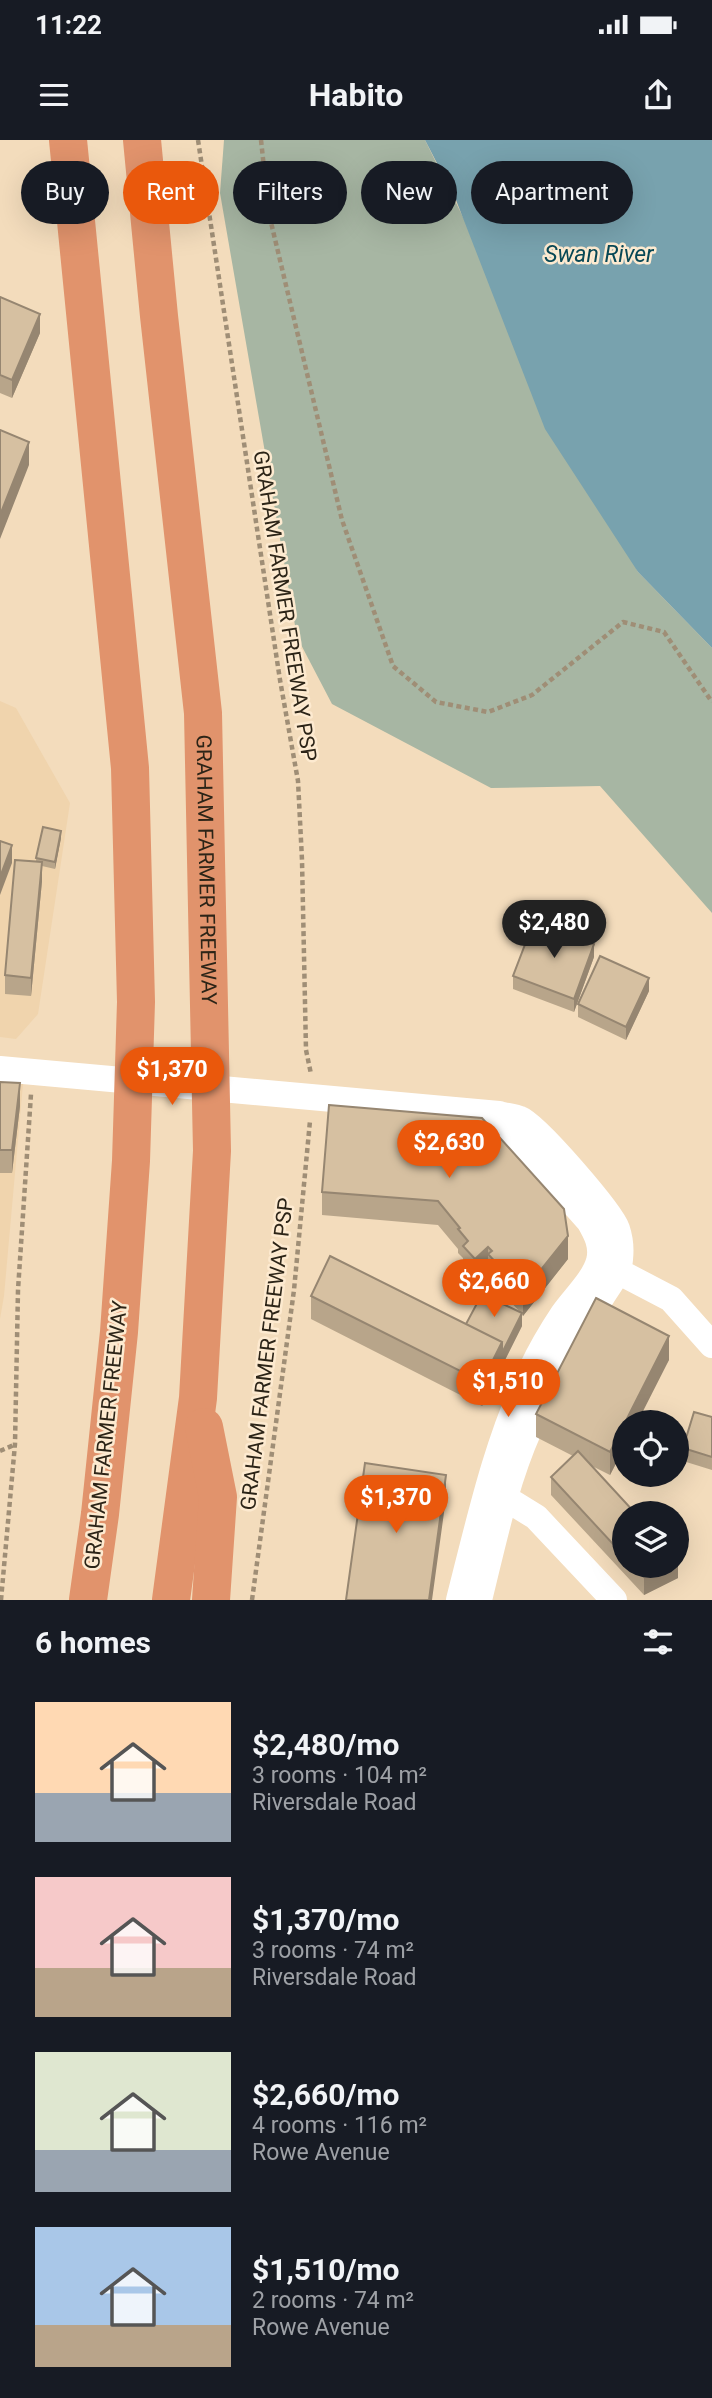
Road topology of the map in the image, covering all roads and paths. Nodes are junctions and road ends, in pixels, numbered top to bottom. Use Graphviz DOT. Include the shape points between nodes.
graph roads {
  1 [pos="68,140"];
  2 [pos="142,140"];
  3 [pos="198,140"];
  4 [pos="263,140"];
  5 [pos="712,702"];
  6 [pos="0,1069"];
  7 [pos="33,1072"];
  8 [pos="311,1079"];
  9 [pos="310,1112"];
  10 [pos="608,1267"];
  11 [pos="712,1345"];
  12 [pos="198,1398"];
  13 [pos="15,1444"];
  14 [pos="0,1451"];
  15 [pos="496,1492"];
  16 [pos="1,1600"];
  17 [pos="88,1600"];
  18 [pos="170,1600"];
  19 [pos="211,1600"];
  20 [pos="252,1600"];
  21 [pos="459,1600"];
  22 [pos="479,1600"];
  23 [pos="614,1600"];
  1 -- 17 [label="highway, GRAHAM FARMER FREEWAY" via="130,768 136,1002 119,1332"];
  2 -- 12 [label="highway, GRAHAM FARMER FREEWAY" via="204,713 212,1150"];
  3 -- 8 [label="path, GRAHAM FARMER FREEWAY PSP" via="298,781 306,1050"];
  4 -- 5 [label="path" via="269,214 342,520 393,666 436,702 488,712 532,695 623,622 664,632"];
  6 -- 7 [label="street"];
  7 -- 10 [label="street" via="499,1114 589,1221"];
  7 -- 13 [label="path" via="18,1290"];
  9 -- 20 [label="path, GRAHAM FARMER FREEWAY PSP" via="294,1290"];
  10 -- 11 [label="street" via="671,1299"];
  10 -- 15 [label="street" via="539,1354 512,1413"];
  12 -- 18 [label="highway, GRAHAM FARMER FREEWAY"];
  12 -- 19 [label="highway" via="218,1497"];
  13 -- 14 [label="path"];
  13 -- 16 [label="path"];
  15 -- 21 [label="street"];
  15 -- 22 [label="street"];
  15 -- 23 [label="street" via="536,1517"];
}
